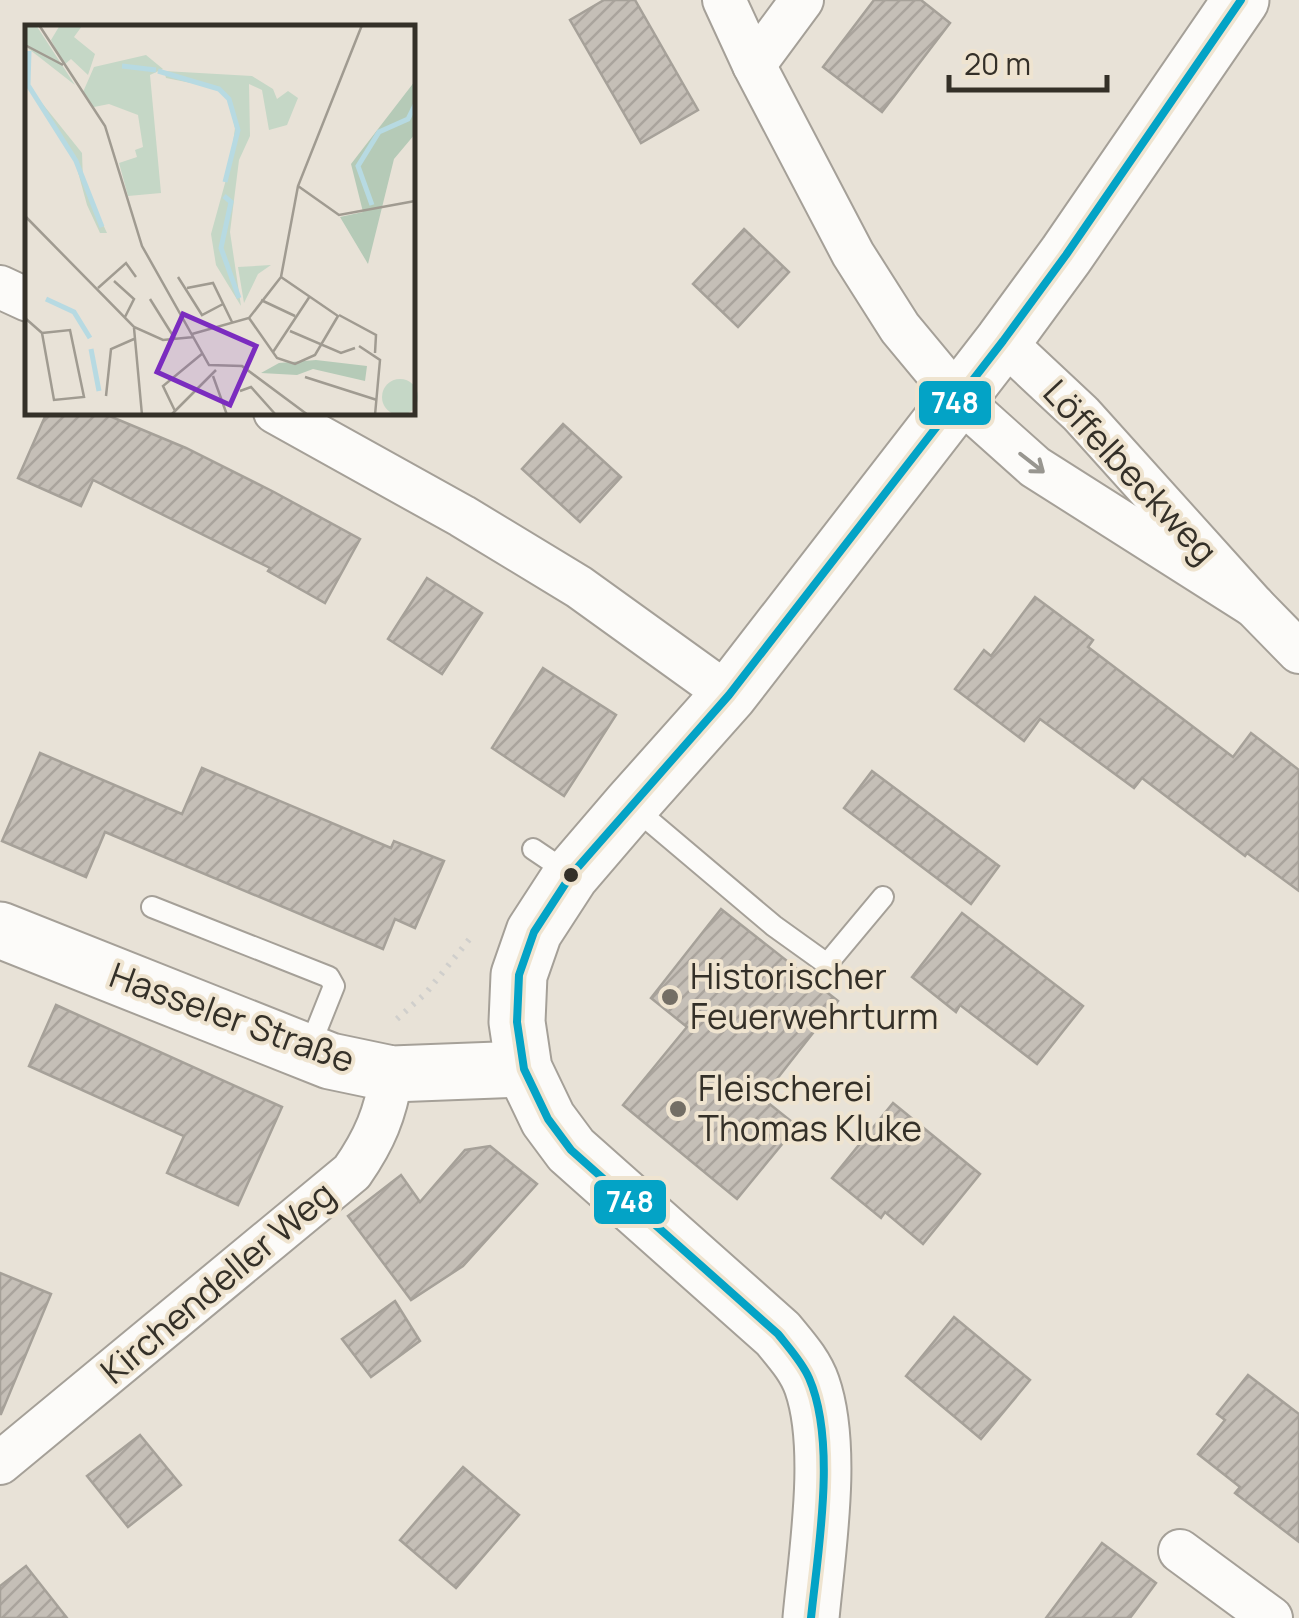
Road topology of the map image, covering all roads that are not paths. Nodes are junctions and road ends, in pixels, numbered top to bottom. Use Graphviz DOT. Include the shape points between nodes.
graph roads {
  1 [pos="724,0"];
  2 [pos="802,0"];
  3 [pos="1241,0"];
  4 [pos="754,65"];
  5 [pos="0,287"];
  6 [pos="25,299"];
  7 [pos="1003,341"];
  8 [pos="959,399"];
  9 [pos="280,415"];
  10 [pos="1254,606"];
  11 [pos="1299,652"];
  12 [pos="729,695"];
  13 [pos="630,804"];
  14 [pos="883,897"];
  15 [pos="152,907"];
  16 [pos="0,930"];
  17 [pos="319,1057"];
  18 [pos="524,1069"];
  19 [pos="389,1091"];
  20 [pos="0,1463"];
  21 [pos="1180,1550"];
  22 [pos="810,1618"];
  23 [pos="1271,1618"];
  1 -- 4 [label="street, Löffelbeckweg"];
  2 -- 4 [label="street"];
  3 -- 7 [label="main road"];
  4 -- 8 [label="street, Löffelbeckweg" via="853,254 900,328"];
  5 -- 6 [label="street"];
  7 -- 8 [label="main road"];
  7 -- 10 [label="street, Löffelbeckweg" via="1081,414"];
  8 -- 10 [label="street, Löffelbeckweg, one-way" via="1034,468"];
  8 -- 12 [label="main road"];
  9 -- 12 [label="street" via="579,588"];
  10 -- 11 [label="street, Löffelbeckweg"];
  12 -- 13 [label="main road"];
  13 -- 14 [label="lane" via="827,964"];
  13 -- 18 [label="main road" via="552,862 520,975"];
  15 -- 17 [label="lane" via="330,977 334,986"];
  16 -- 17 [label="main road, Hasseler Straße"];
  17 -- 19 [label="main road, Hasseler Straße"];
  18 -- 19 [label="main road, Hasseler Straße"];
  18 -- 22 [label="main road" via="572,1150 797,1356 818,1409 822,1451"];
  19 -- 20 [label="street, Kirchendeller Weg" via="370,1146 352,1172"];
  21 -- 23 [label="street"];
}
